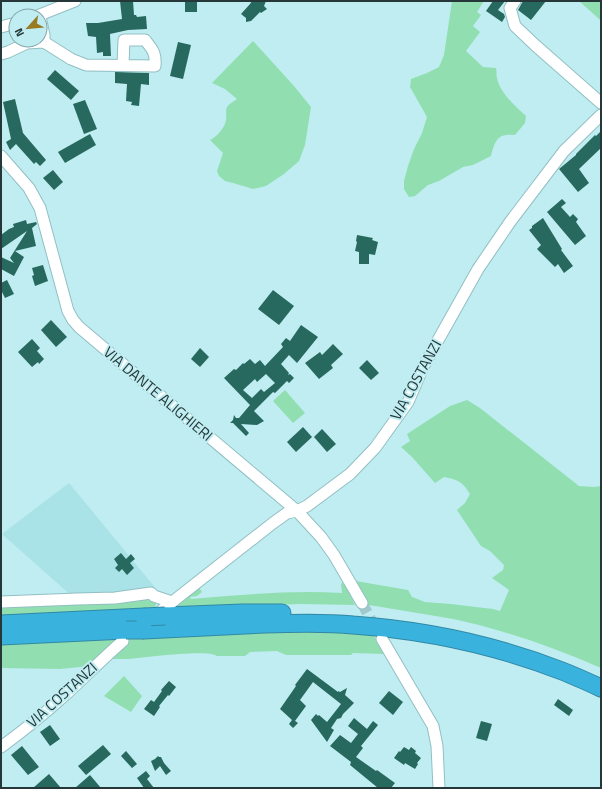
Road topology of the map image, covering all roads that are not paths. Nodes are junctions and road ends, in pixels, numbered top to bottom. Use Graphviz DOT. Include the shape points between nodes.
graph roads {
  1 [pos="75,1"];
  2 [pos="515,1"];
  3 [pos="48,12"];
  4 [pos="48,45"];
  5 [pos="123,65"];
  6 [pos="601,103"];
  7 [pos="601,115"];
  8 [pos="1,156"];
  9 [pos="297,511"];
  10 [pos="1,602"];
  11 [pos="362,604"];
  12 [pos="166,609"];
  13 [pos="144,623"];
  14 [pos="1,624"];
  15 [pos="1,636"];
  16 [pos="124,636"];
  17 [pos="382,639"];
  18 [pos="561,670"];
  19 [pos="601,676"];
  20 [pos="601,688"];
  21 [pos="601,696"];
  22 [pos="1,747"];
  23 [pos="439,788"];
  1 -- 3 [label="street"];
  2 -- 6 [label="street" via="510,8 515,26"];
  4 -- 5 [label="street" via="70,59 86,65"];
  7 -- 9 [label="street, VIA COSTANZI" via="564,151 478,269 423,367 408,402 375,448 350,474"];
  8 -- 9 [label="street, VIA DANTE ALIGHIERI" via="29,188 40,208 68,311 73,320"];
  9 -- 11 [label="street, VIA DANTE ALIGHIERI" via="325,543"];
  9 -- 12 [label="street, VIA COSTANZI" via="273,523"];
  10 -- 12 [label="street" via="115,598 151,593"];
  12 -- 13 [label="highway, bridge"];
  12 -- 19 [label="highway" via="345,613 408,619 510,642"];
  13 -- 14 [label="highway"];
  13 -- 16 [label="highway, bridge"];
  13 -- 18 [label="highway" via="308,623 395,628 480,644"];
  15 -- 16 [label="highway"];
  16 -- 22 [label="street, VIA COSTANZI" via="64,695"];
  17 -- 23 [label="street" via="433,726 437,746"];
  18 -- 20 [label="highway"];
  18 -- 21 [label="highway" via="579,685"];
}
